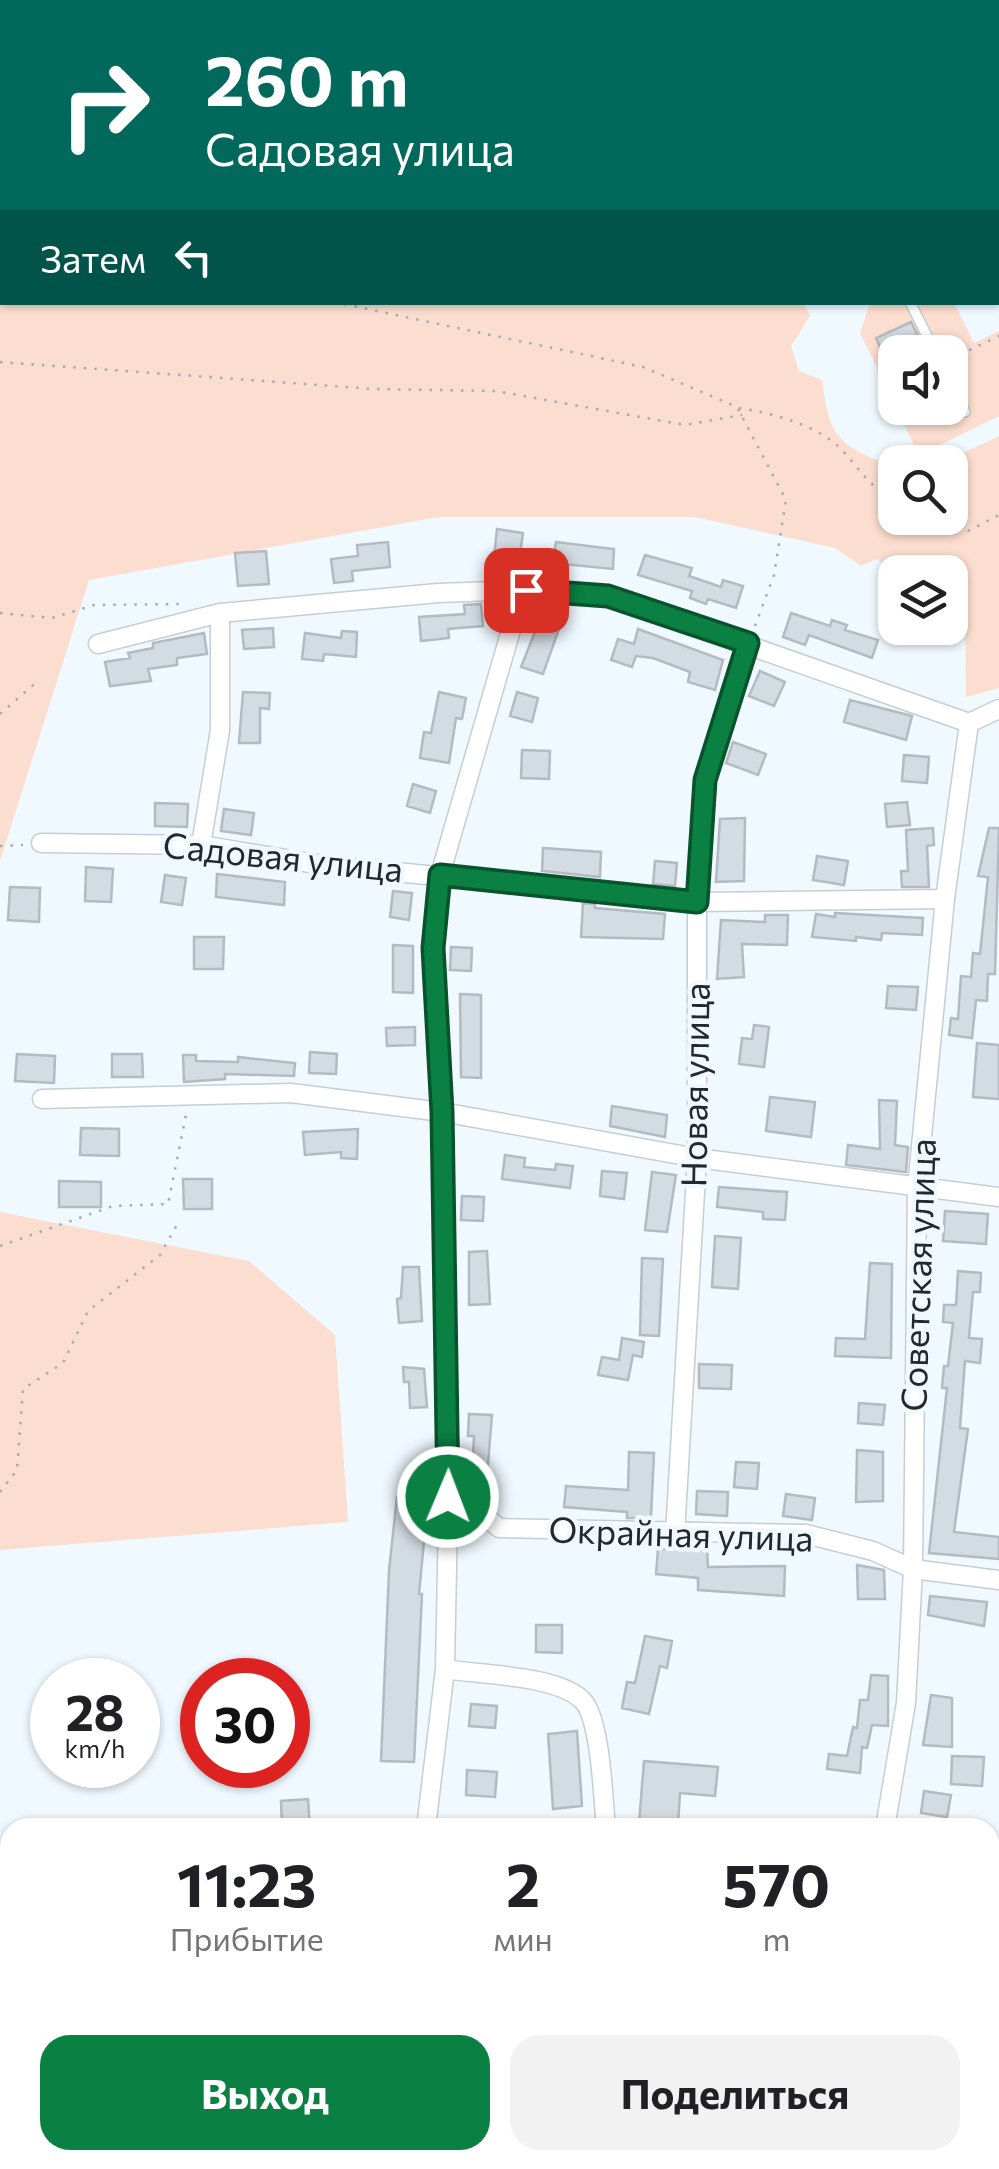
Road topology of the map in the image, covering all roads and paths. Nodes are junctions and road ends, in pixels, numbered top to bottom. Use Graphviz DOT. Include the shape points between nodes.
graph roads {
  1 [pos="348,305"];
  2 [pos="912,305"];
  3 [pos="927,335"];
  4 [pos="999,336"];
  5 [pos="968,351"];
  6 [pos="0,362"];
  7 [pos="737,407"];
  8 [pos="742,416"];
  9 [pos="878,492"];
  10 [pos="999,515"];
  11 [pos="968,531"];
  12 [pos="0,613"];
  13 [pos="211,614"];
  14 [pos="511,630"];
  15 [pos="748,643"];
  16 [pos="98,644"];
  17 [pos="40,680"];
  18 [pos="999,708"];
  19 [pos="0,714"];
  20 [pos="970,723"];
  21 [pos="40,843"];
  22 [pos="201,845"];
  23 [pos="0,846"];
  24 [pos="440,875"];
  25 [pos="945,899"];
  26 [pos="697,902"];
  27 [pos="190,1099"];
  28 [pos="42,1100"];
  29 [pos="442,1112"];
  30 [pos="698,1158"];
  31 [pos="917,1188"];
  32 [pos="999,1198"];
  33 [pos="178,1223"];
  34 [pos="0,1246"];
  35 [pos="449,1463"];
  36 [pos="0,1492"];
  37 [pos="675,1534"];
  38 [pos="913,1569"];
  39 [pos="999,1580"];
  40 [pos="445,1670"];
  41 [pos="427,1818"];
  42 [pos="605,1818"];
  43 [pos="887,1818"];
  1 -- 7 [label="path" via="643,367"];
  2 -- 3 [label="lane"];
  4 -- 5 [label="path"];
  6 -- 8 [label="path" via="374,389 496,391 685,425"];
  7 -- 8 [label="path"];
  7 -- 9 [label="path" via="776,414 839,446"];
  8 -- 15 [label="path" via="786,500 774,575"];
  10 -- 11 [label="path"];
  12 -- 13 [label="path" via="52,618 94,605 141,602 195,606"];
  13 -- 15 [label="street" via="526,590 608,596"];
  13 -- 16 [label="street"];
  13 -- 22 [label="street" via="220,730"];
  14 -- 24 [label="street"];
  15 -- 20 [label="street"];
  15 -- 26 [label="street, Новая улица" via="705,780"];
  17 -- 19 [label="path"];
  18 -- 20 [label="street"];
  20 -- 25 [label="street, Советская улица"];
  21 -- 22 [label="street, Садовая улица"];
  21 -- 23 [label="path"];
  22 -- 24 [label="street, Садовая улица"];
  24 -- 26 [label="street, Садовая улица"];
  24 -- 29 [label="street" via="433,948"];
  25 -- 26 [label="street, Садовая улица"];
  25 -- 31 [label="street, Советская улица"];
  26 -- 30 [label="street, Новая улица"];
  27 -- 28 [label="street"];
  27 -- 29 [label="street" via="291,1093"];
  27 -- 34 [label="path" via="168,1204 113,1206"];
  29 -- 30 [label="street"];
  29 -- 35 [label="street"];
  30 -- 31 [label="street"];
  30 -- 37 [label="street, Новая улица"];
  31 -- 32 [label="street"];
  31 -- 38 [label="street, Советская улица"];
  33 -- 36 [label="path" via="160,1255 88,1311 63,1363 23,1389 16,1470"];
  35 -- 37 [label="street, Окрайная улица" via="500,1528"];
  35 -- 40 [label="street"];
  37 -- 38 [label="street, Окрайная улица" via="806,1534"];
  38 -- 39 [label="street, Окрайная улица"];
  38 -- 43 [label="street, Советская улица" via="906,1703"];
  40 -- 41 [label="street"];
  40 -- 42 [label="street" via="554,1685 584,1700 593,1722"];
}
